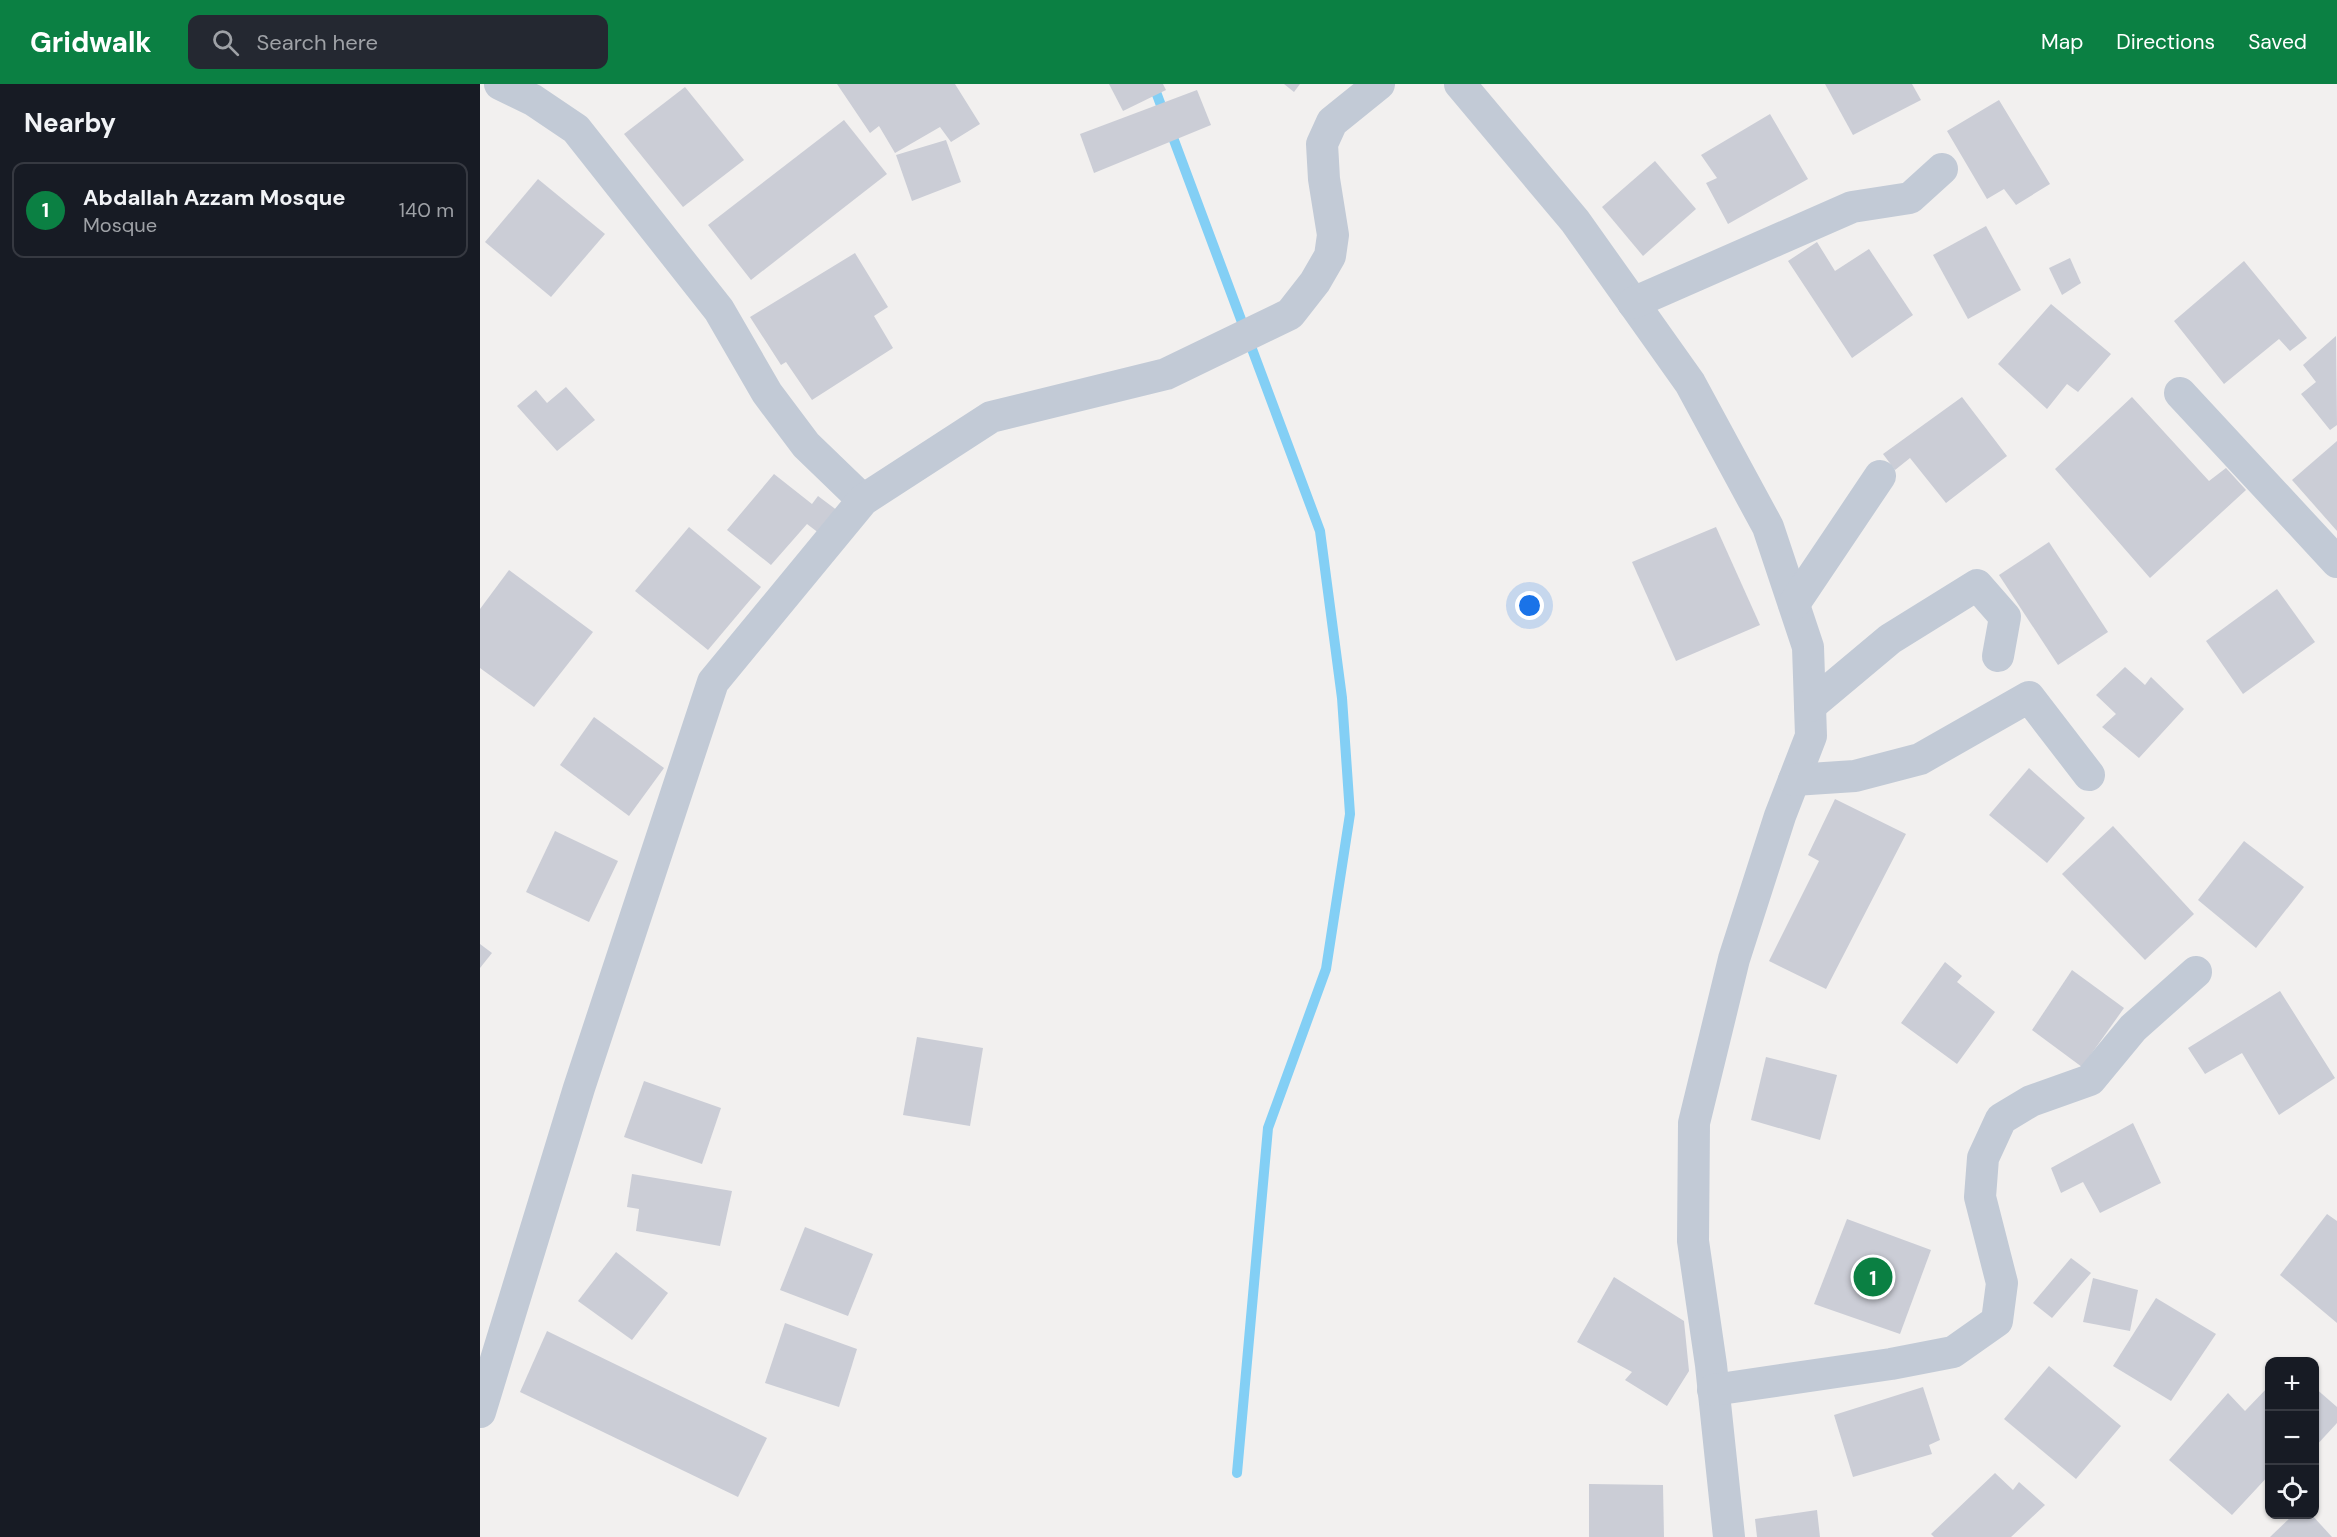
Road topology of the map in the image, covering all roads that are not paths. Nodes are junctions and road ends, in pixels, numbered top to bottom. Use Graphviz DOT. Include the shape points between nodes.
graph roads {
  1 [pos="500,84"];
  2 [pos="1379,84"];
  3 [pos="1460,84"];
  4 [pos="1942,169"];
  5 [pos="1634,303"];
  6 [pos="2180,393"];
  7 [pos="1880,476"];
  8 [pos="863,500"];
  9 [pos="2337,562"];
  10 [pos="1794,604"];
  11 [pos="1998,657"];
  12 [pos="1810,706"];
  13 [pos="2089,774"];
  14 [pos="1794,780"];
  15 [pos="2196,972"];
  16 [pos="1713,1390"];
  17 [pos="480,1412"];
  18 [pos="1729,1537"];
  1 -- 8 [label="street" via="533,100 576,129 719,310 767,393 806,445"];
  2 -- 8 [label="street" via="1332,122 1322,144 1332,234 1330,256 1290,314 1166,374 991,417"];
  3 -- 5 [label="street" via="1575,221"];
  4 -- 5 [label="street" via="1910,198 1852,207"];
  5 -- 10 [label="street" via="1690,383 1768,527"];
  6 -- 9 [label="street"];
  7 -- 10 [label="street"];
  8 -- 17 [label="street" via="713,682 579,1088"];
  10 -- 12 [label="street" via="1808,647"];
  11 -- 12 [label="street" via="2005,617 1977,585 1890,639"];
  12 -- 14 [label="street" via="1811,735"];
  13 -- 14 [label="street" via="2029,697 1920,759 1855,776"];
  14 -- 16 [label="street" via="1734,959 1694,1123 1693,1241"];
  15 -- 16 [label="street" via="2133,1028 2090,1080 2031,1101 2001,1119 1983,1158 1980,1197 2002,1283 1997,1321 1953,1352"];
  16 -- 18 [label="street"];
}
